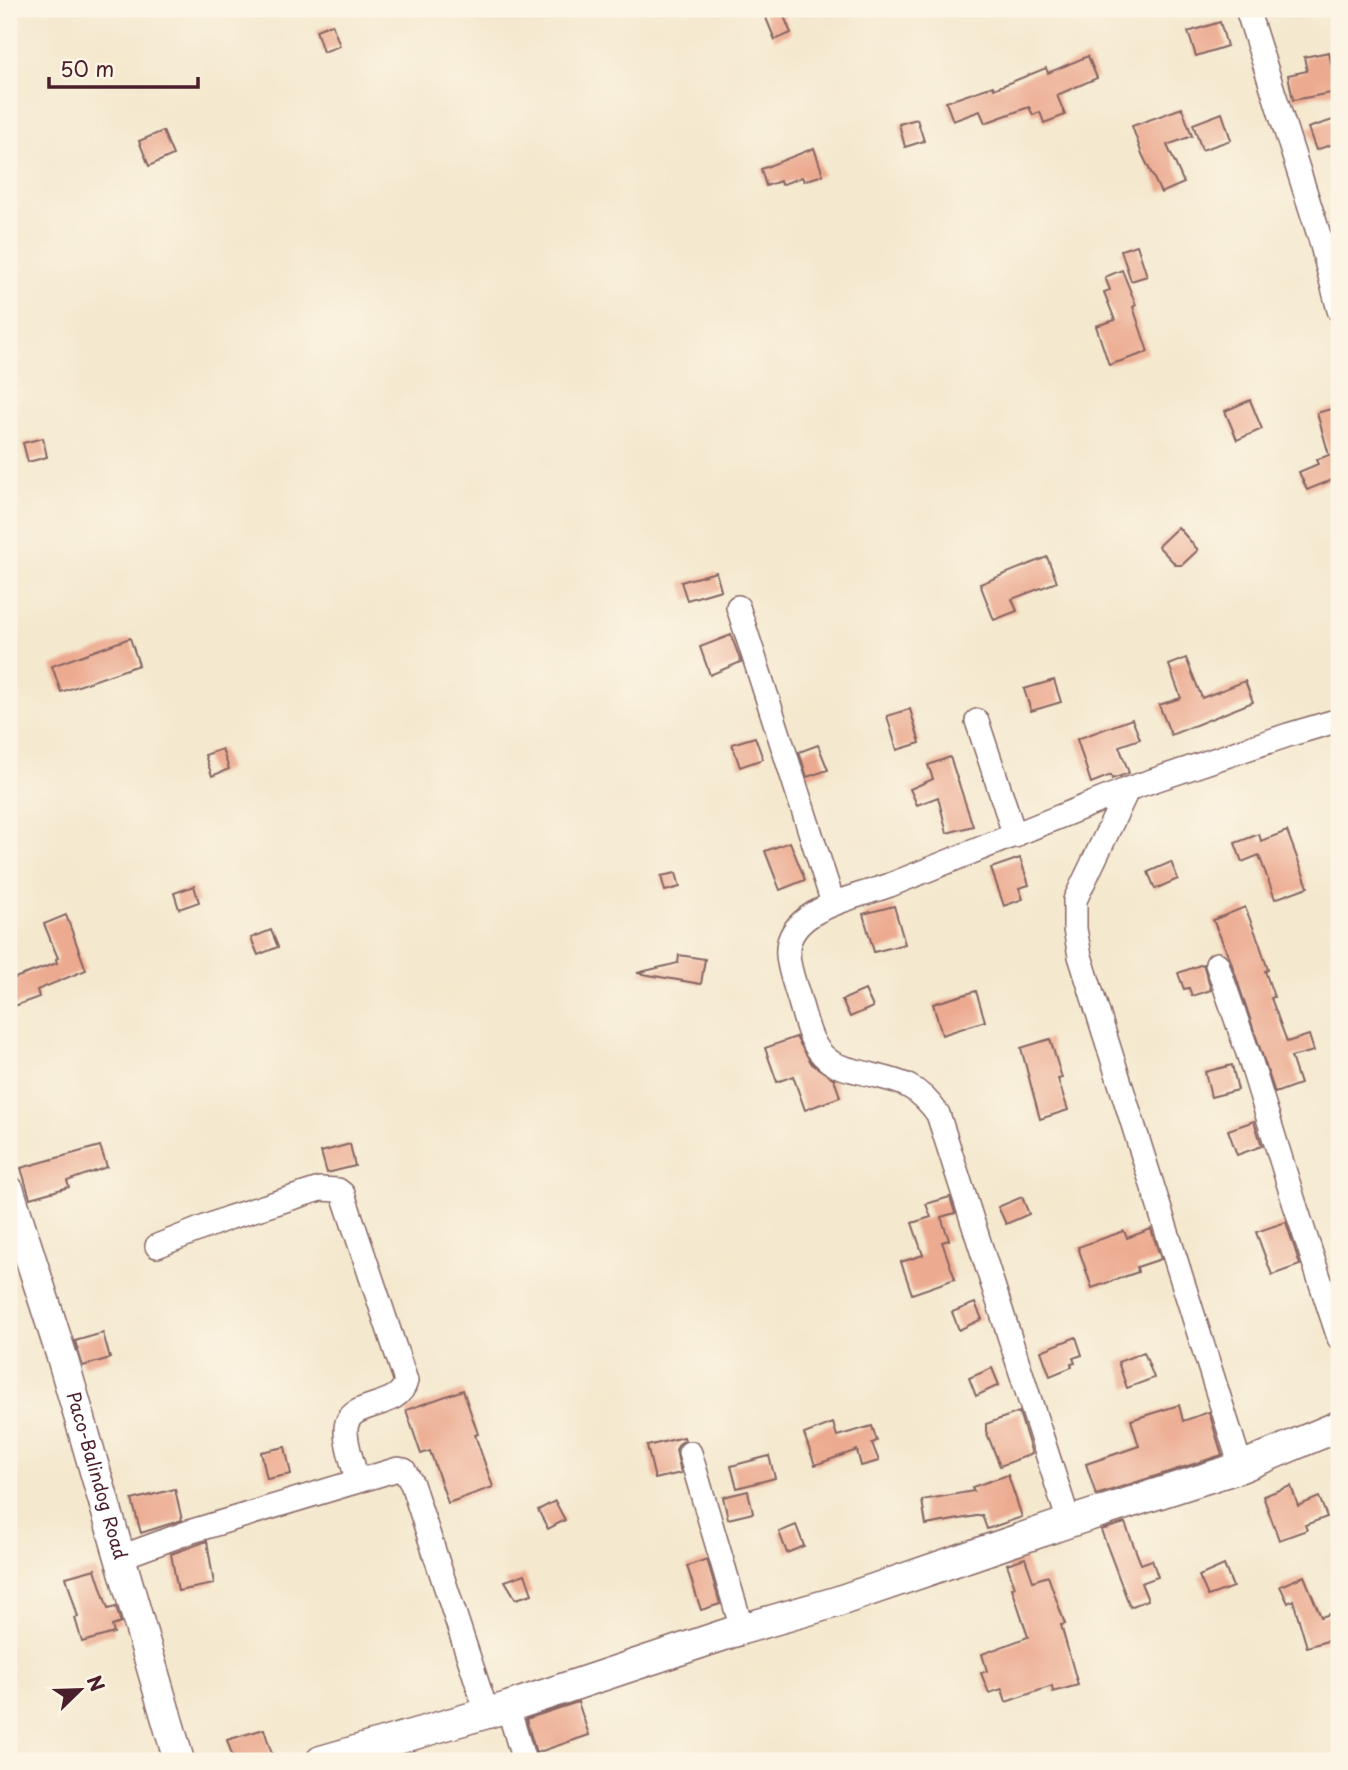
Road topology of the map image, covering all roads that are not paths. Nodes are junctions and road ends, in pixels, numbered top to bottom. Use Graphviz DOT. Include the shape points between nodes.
graph roads {
  1 [pos="1247,9"];
  2 [pos="1329,235"];
  3 [pos="1339,310"];
  4 [pos="738,607"];
  5 [pos="1339,720"];
  6 [pos="976,721"];
  7 [pos="1128,789"];
  8 [pos="1015,836"];
  9 [pos="833,903"];
  10 [pos="1217,964"];
  11 [pos="9,1191"];
  12 [pos="157,1246"];
  13 [pos="1339,1339"];
  14 [pos="1339,1426"];
  15 [pos="690,1452"];
  16 [pos="1241,1467"];
  17 [pos="357,1481"];
  18 [pos="1069,1522"];
  19 [pos="121,1557"];
  20 [pos="743,1629"];
  21 [pos="497,1710"];
  22 [pos="179,1761"];
  23 [pos="321,1761"];
  24 [pos="524,1761"];
  1 -- 2 [label="street"];
  2 -- 3 [label="street"];
  4 -- 9 [label="street"];
  5 -- 7 [label="street"];
  6 -- 8 [label="street"];
  7 -- 8 [label="street"];
  7 -- 16 [label="street" via="1076,900 1077,943"];
  8 -- 9 [label="street" via="890,886"];
  9 -- 18 [label="street" via="802,922 788,951 810,1035 828,1061 916,1088 938,1114"];
  10 -- 13 [label="street"];
  11 -- 19 [label="street, Paco-Balindog Road"];
  12 -- 17 [label="street" via="320,1189 343,1194 406,1381 395,1398 359,1411 347,1422"];
  14 -- 16 [label="street"];
  15 -- 20 [label="street"];
  16 -- 18 [label="street"];
  17 -- 19 [label="street"];
  17 -- 21 [label="street" via="398,1469 408,1474"];
  18 -- 20 [label="street"];
  19 -- 22 [label="street, Paco-Balindog Road"];
  20 -- 21 [label="street"];
  21 -- 23 [label="street"];
  21 -- 24 [label="street"];
}
